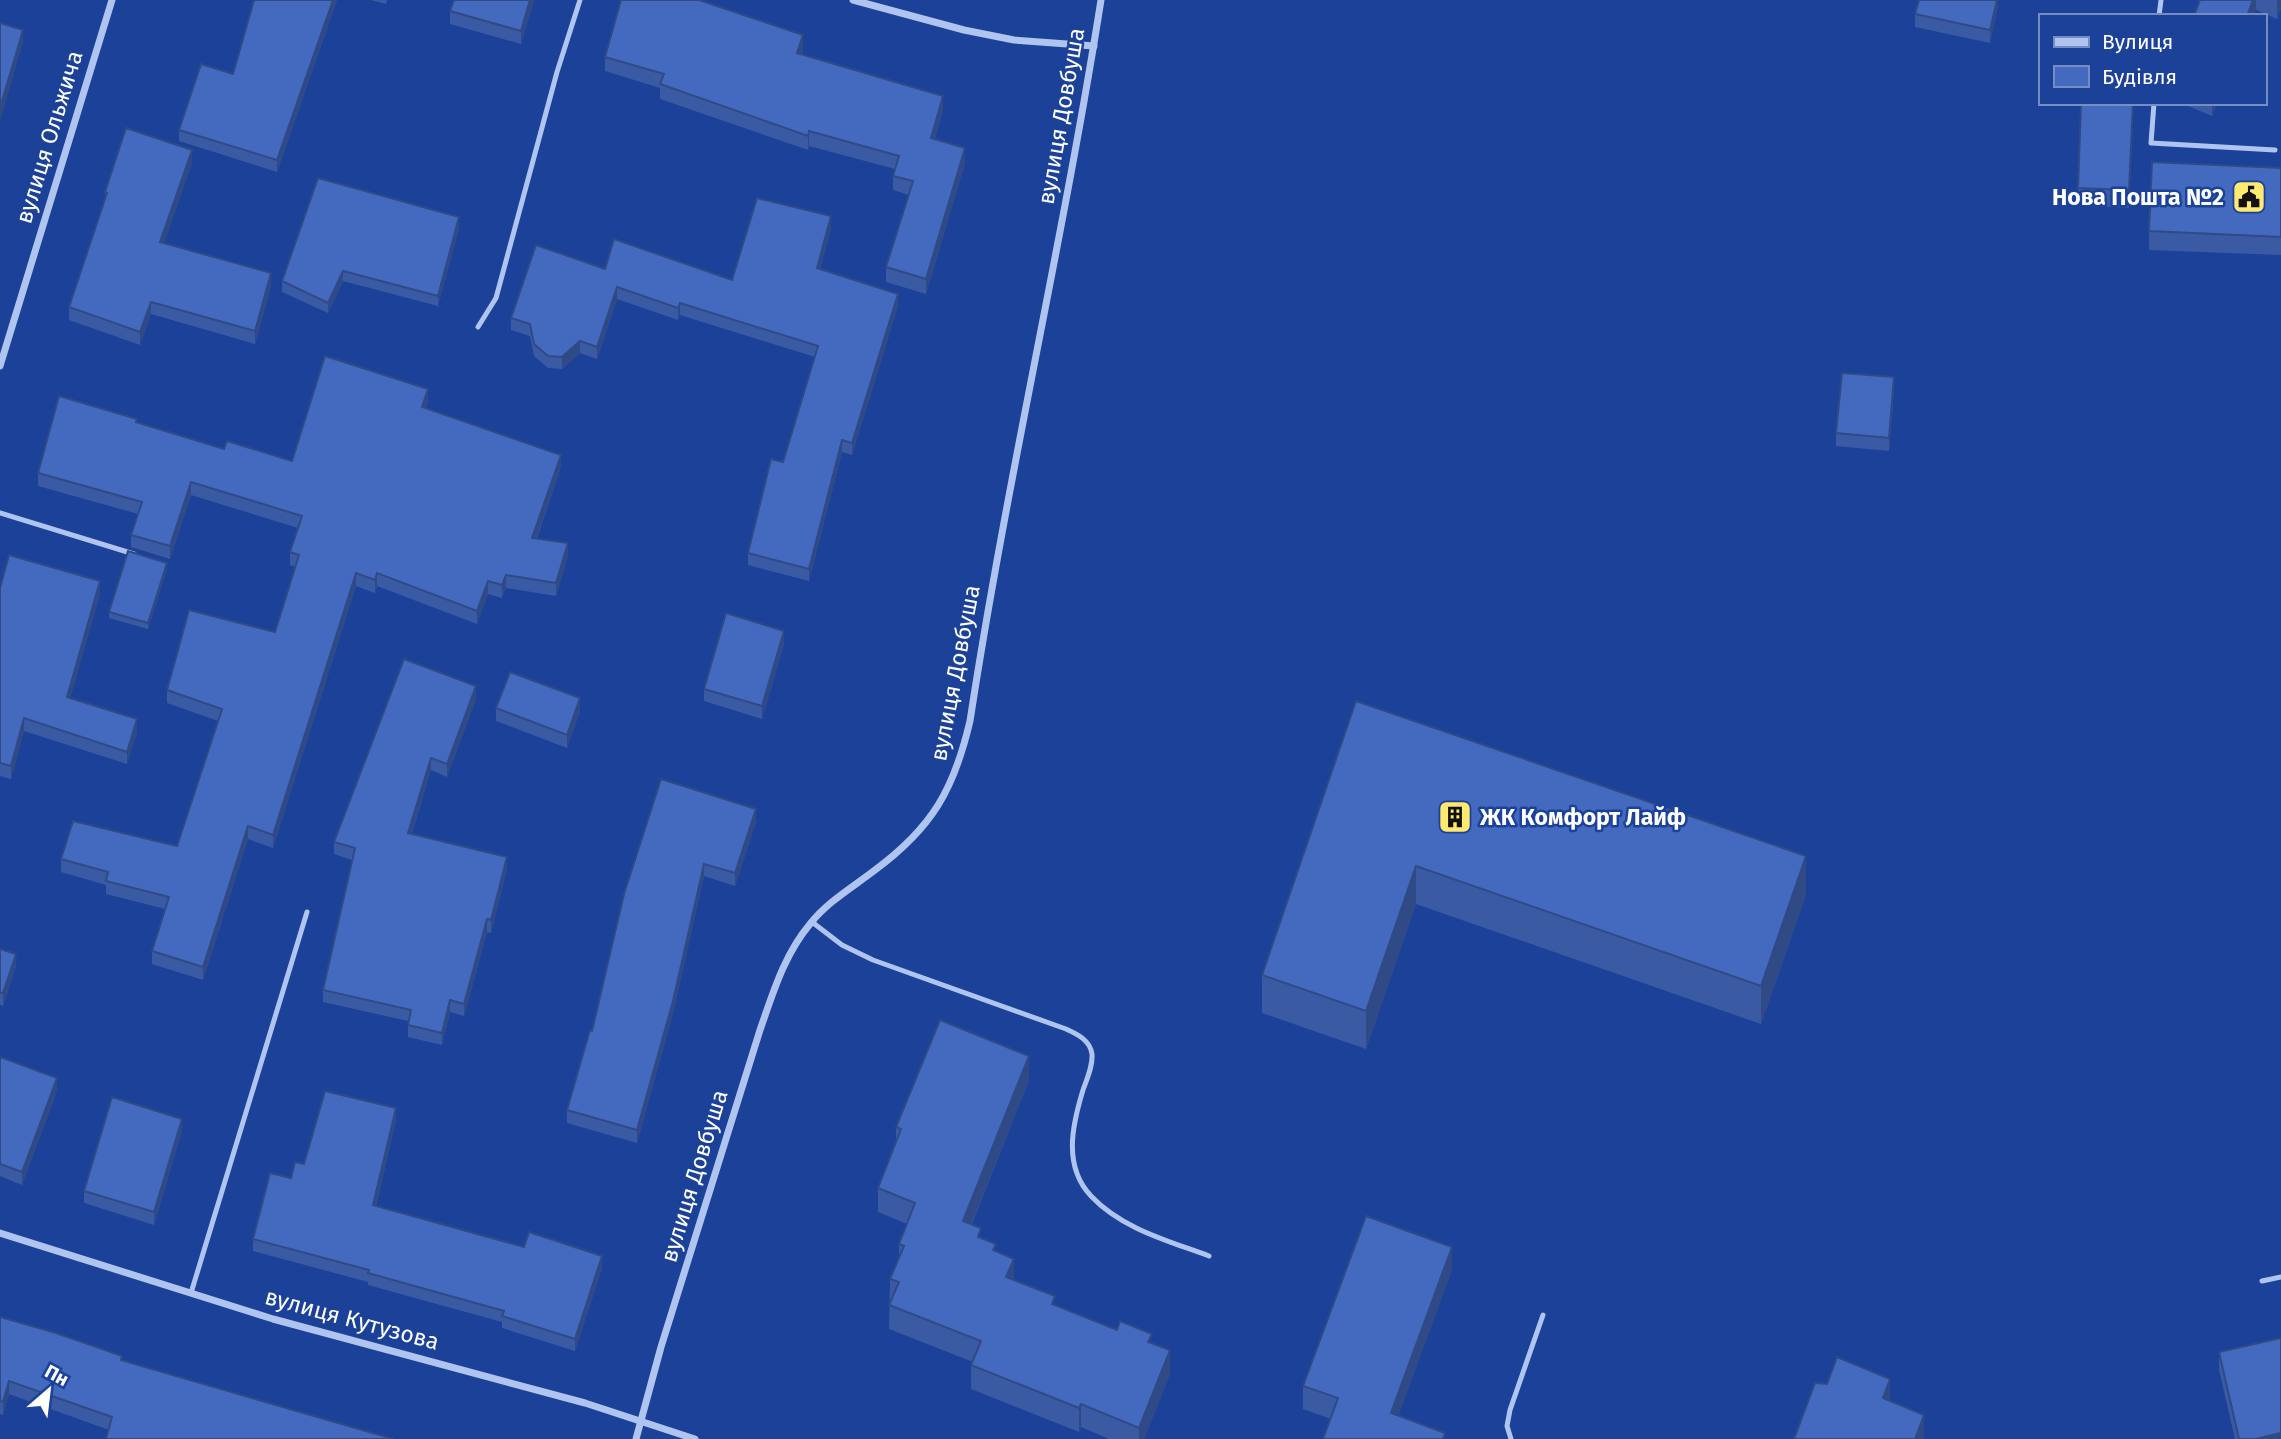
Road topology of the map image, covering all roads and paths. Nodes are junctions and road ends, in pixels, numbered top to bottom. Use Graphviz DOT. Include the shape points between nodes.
graph roads {
  1 [pos="112,0"];
  2 [pos="580,0"];
  3 [pos="853,0"];
  4 [pos="1101,0"];
  5 [pos="1094,46"];
  6 [pos="2154,105"];
  7 [pos="2275,150"];
  8 [pos="478,327"];
  9 [pos="0,366"];
  10 [pos="0,513"];
  11 [pos="144,557"];
  12 [pos="307,912"];
  13 [pos="811,922"];
  14 [pos="0,1233"];
  15 [pos="1209,1256"];
  16 [pos="2281,1277"];
  17 [pos="2262,1281"];
  18 [pos="191,1293"];
  19 [pos="1543,1315"];
  20 [pos="641,1420"];
  21 [pos="636,1439"];
  22 [pos="695,1439"];
  23 [pos="1511,1439"];
  1 -- 9 [label="street, вулиця Ольжича"];
  2 -- 8 [label="lane" via="496,298"];
  3 -- 5 [label="street" via="1014,40"];
  4 -- 5 [label="street, вулиця Довбуша"];
  5 -- 13 [label="street, вулиця Довбуша" via="963,749 953,779 930,819 908,843"];
  6 -- 7 [label="lane" via="2151,143"];
  10 -- 11 [label="lane"];
  12 -- 18 [label="lane"];
  13 -- 15 [label="lane" via="873,960 1066,1029 1087,1042 1091,1064 1072,1139 1076,1173 1089,1194 1115,1216"];
  13 -- 20 [label="street, вулиця Довбуша" via="790,952 773,992"];
  14 -- 18 [label="street, вулиця Кутузова"];
  16 -- 17 [label="lane"];
  18 -- 20 [label="street, вулиця Кутузова"];
  19 -- 23 [label="lane" via="1510,1410 1507,1426"];
  20 -- 21 [label="street, вулиця Довбуша"];
  20 -- 22 [label="street, вулиця Кутузова"];
}
